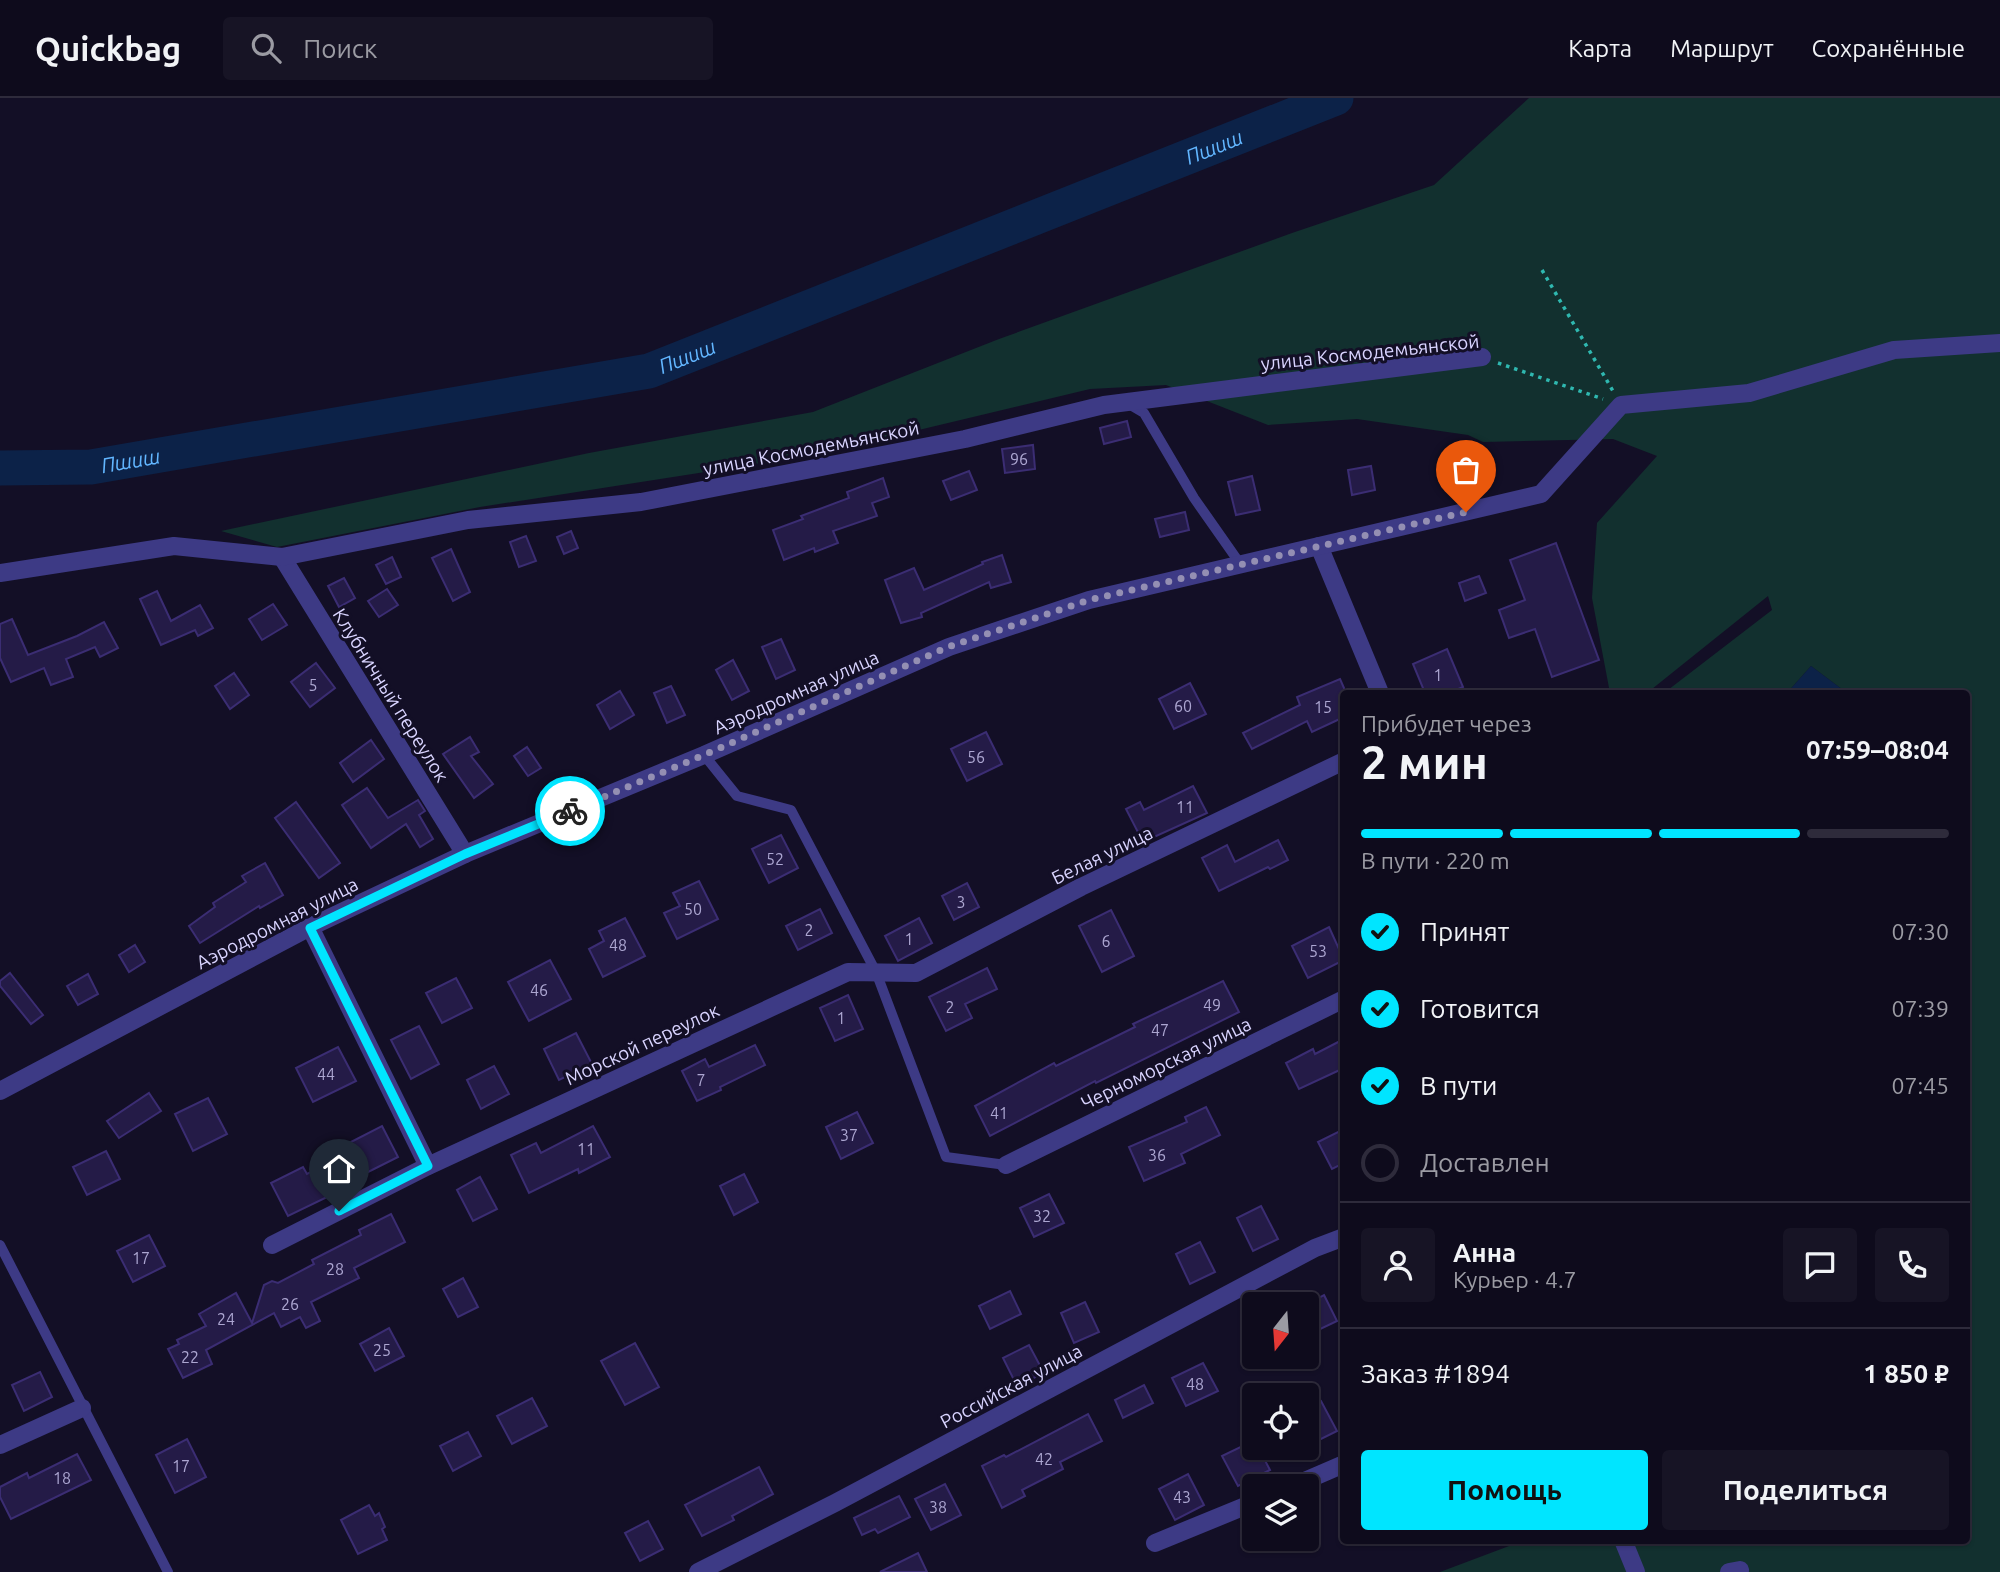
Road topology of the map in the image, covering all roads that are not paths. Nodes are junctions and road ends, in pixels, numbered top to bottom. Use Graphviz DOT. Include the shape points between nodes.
graph roads {
  1 [pos="2000,343"];
  2 [pos="1482,357"];
  3 [pos="1127,402"];
  4 [pos="1319,547"];
  5 [pos="282,556"];
  6 [pos="1241,565"];
  7 [pos="0,573"];
  8 [pos="1379,690"];
  9 [pos="704,755"];
  10 [pos="1340,763"];
  11 [pos="465,854"];
  12 [pos="310,928"];
  13 [pos="876,972"];
  14 [pos="1340,1001"];
  15 [pos="0,1091"];
  16 [pos="1006,1165"];
  17 [pos="428,1166"];
  18 [pos="1340,1239"];
  19 [pos="0,1245"];
  20 [pos="272,1245"];
  21 [pos="82,1408"];
  22 [pos="0,1445"];
  23 [pos="1340,1466"];
  24 [pos="1319,1475"];
  25 [pos="1242,1507"];
  26 [pos="1155,1543"];
  27 [pos="1625,1544"];
  28 [pos="168,1572"];
  29 [pos="698,1572"];
  30 [pos="1636,1572"];
  1 -- 4 [label="street, Аэродромная улица" via="1894,350 1749,393 1621,405 1541,494"];
  2 -- 3 [label="street, улица Космодемьянской"];
  3 -- 5 [label="street, улица Космодемьянской" via="654,500 467,520"];
  3 -- 6 [label="lane" via="1144,413 1194,498"];
  4 -- 6 [label="street, Аэродромная улица"];
  4 -- 8 [label="street"];
  5 -- 7 [label="street, улица Космодемьянской" via="174,546"];
  5 -- 11 [label="street, Клубничный переулок"];
  6 -- 9 [label="street, Аэродромная улица" via="1089,600 948,647"];
  9 -- 11 [label="street, Аэродромная улица"];
  9 -- 13 [label="lane" via="737,796 790,810"];
  10 -- 13 [label="street, Белая улица" via="1081,887 916,973"];
  11 -- 12 [label="street, Аэродромная улица"];
  12 -- 15 [label="street, Аэродромная улица"];
  12 -- 17 [label="street"];
  13 -- 16 [label="lane" via="946,1157"];
  13 -- 17 [label="street, Морской переулок" via="848,972"];
  14 -- 16 [label="street, Черноморская улица"];
  17 -- 20 [label="street, Морской переулок"];
  18 -- 29 [label="street, Российская улица"];
  19 -- 21 [label="lane"];
  21 -- 22 [label="street"];
  21 -- 28 [label="lane"];
  23 -- 24 [label="street"];
  25 -- 26 [label="street"];
  27 -- 30 [label="street"];
}
